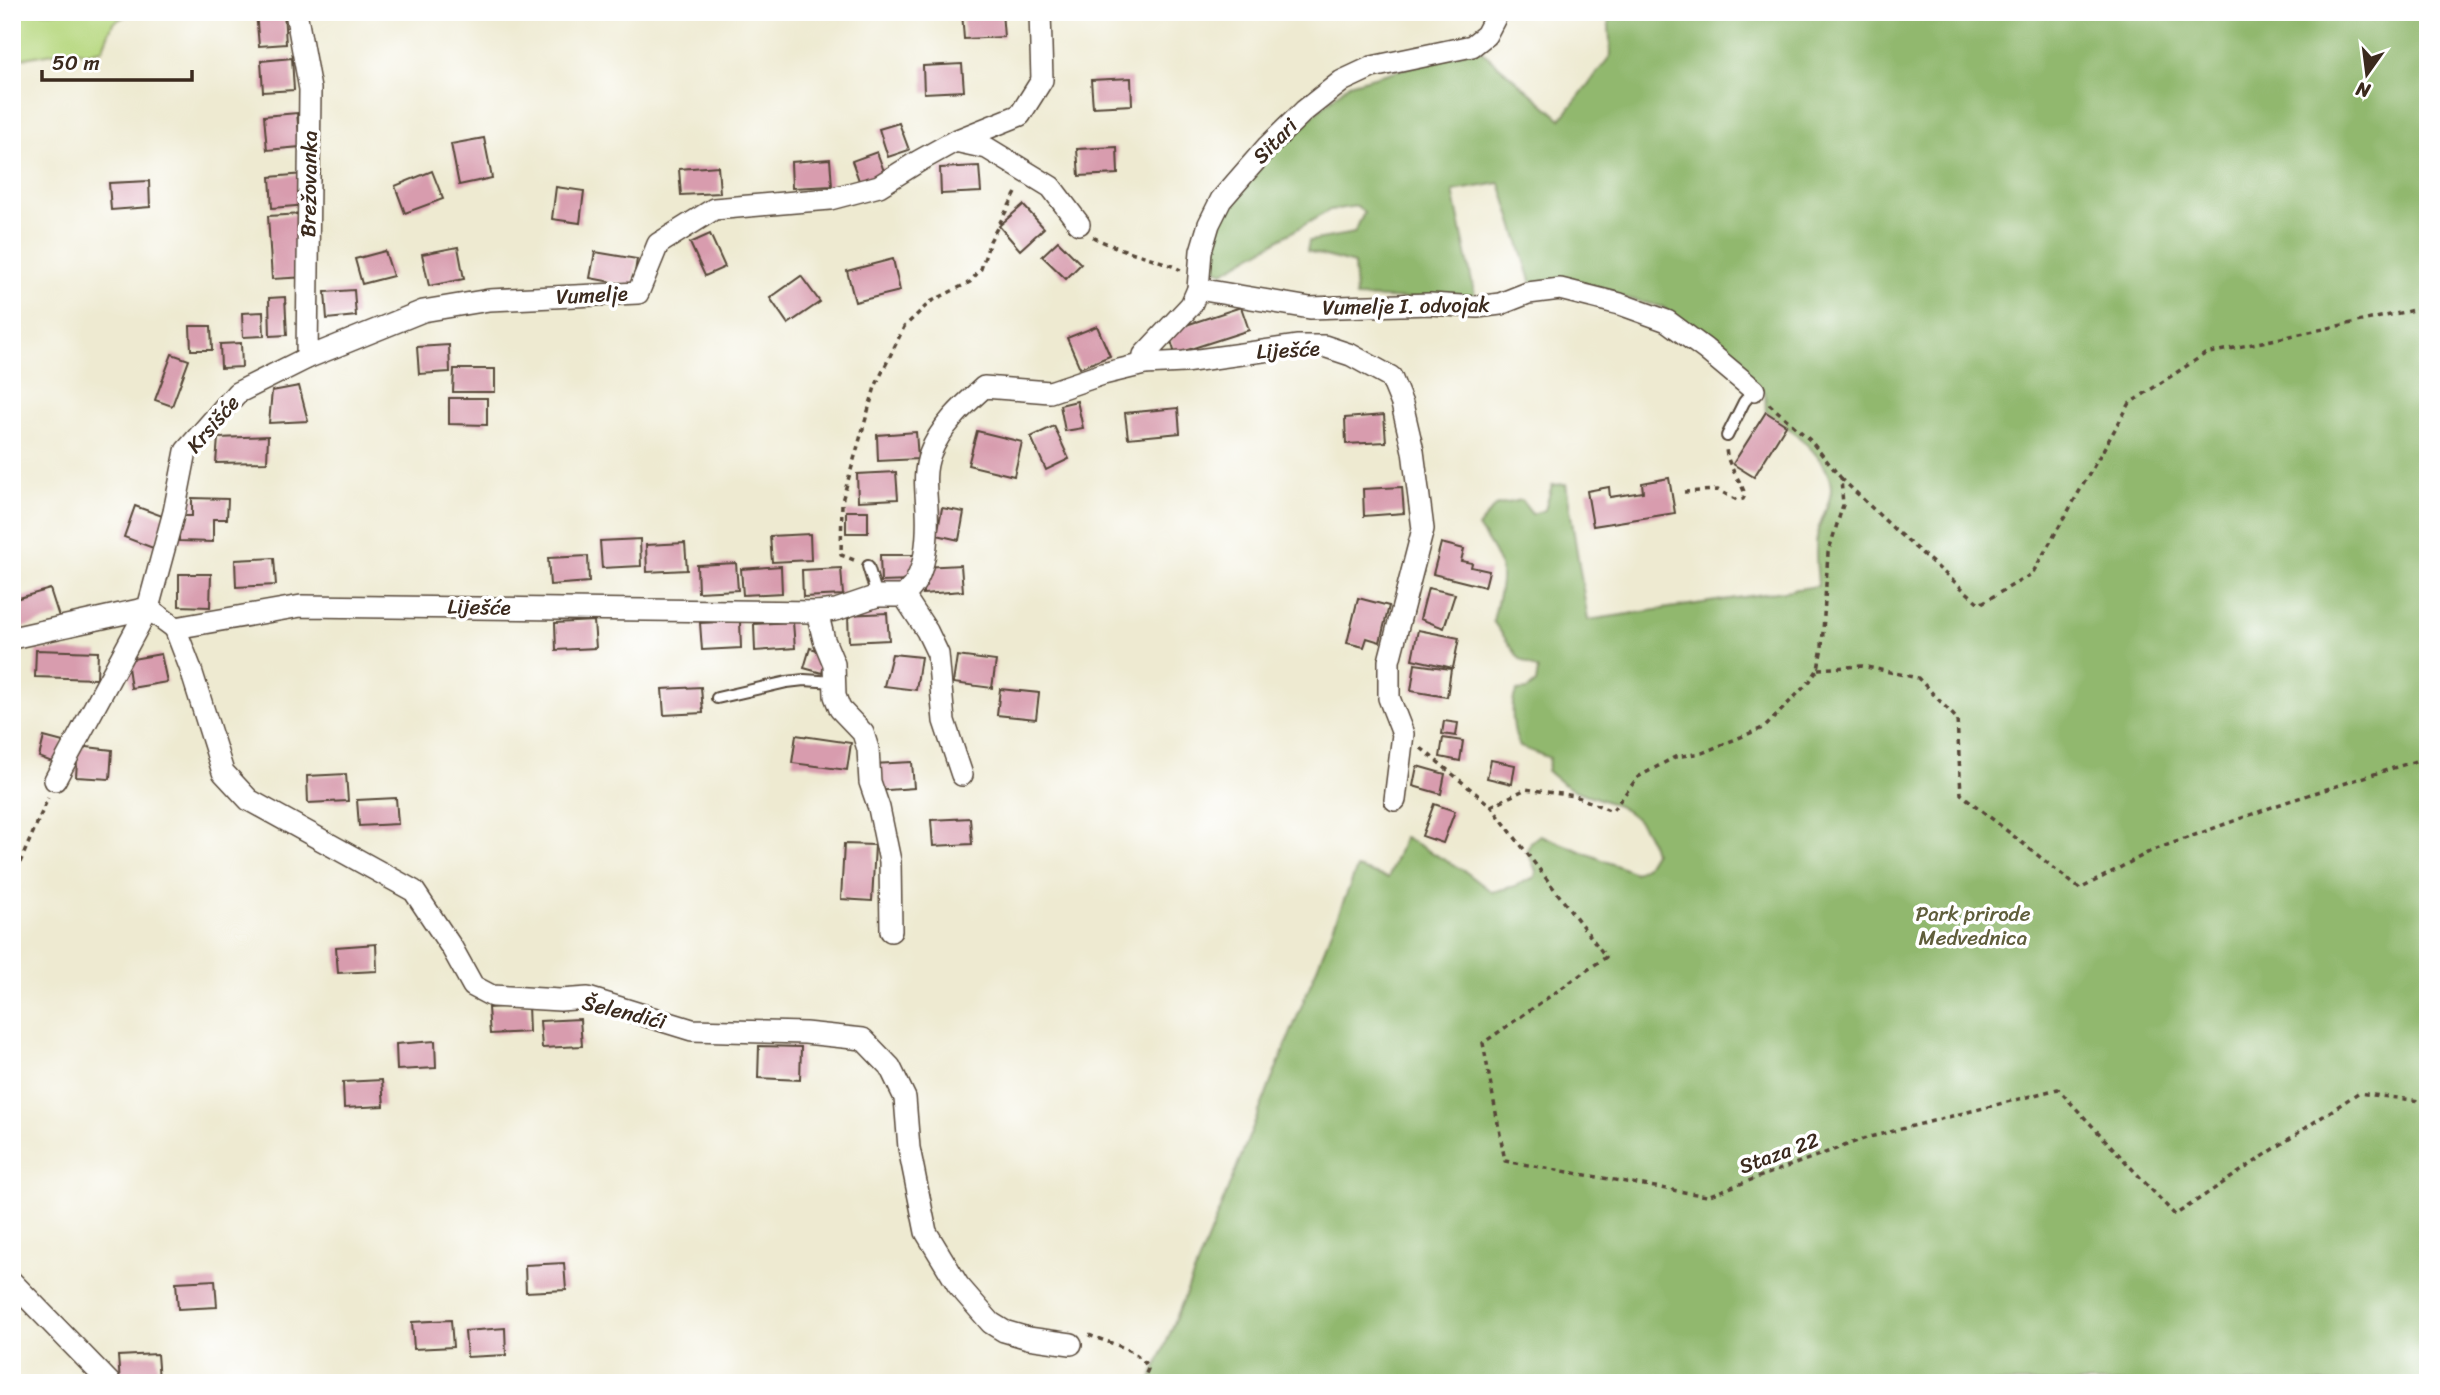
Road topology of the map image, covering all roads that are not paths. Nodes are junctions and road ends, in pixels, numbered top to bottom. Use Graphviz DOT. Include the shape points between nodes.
graph roads {
  1 [pos="296,12"];
  2 [pos="1040,12"];
  3 [pos="1498,12"];
  4 [pos="955,141"];
  5 [pos="1079,224"];
  6 [pos="1198,284"];
  7 [pos="307,358"];
  8 [pos="1144,364"];
  9 [pos="1754,390"];
  10 [pos="1727,436"];
  11 [pos="868,566"];
  12 [pos="877,596"];
  13 [pos="904,597"];
  14 [pos="148,608"];
  15 [pos="817,612"];
  16 [pos="175,628"];
  17 [pos="12,638"];
  18 [pos="835,682"];
  19 [pos="717,698"];
  20 [pos="962,775"];
  21 [pos="55,780"];
  22 [pos="1395,800"];
  23 [pos="891,932"];
  24 [pos="12,1282"];
  25 [pos="1071,1344"];
  26 [pos="110,1383"];
  1 -- 7 [label="street, Brežovanka" via="310,89"];
  2 -- 4 [label="street, Vumelje" via="1042,80 1020,115"];
  3 -- 6 [label="street, Sitari" via="1486,35 1472,46 1372,67 1342,81 1304,111 1221,200 1201,251"];
  4 -- 5 [label="street" via="987,148 1051,187"];
  4 -- 7 [label="street, Vumelje" via="879,186 830,199 714,209 657,244 638,293 489,300 423,311"];
  6 -- 8 [label="street, Sitari" via="1191,305 1144,355"];
  6 -- 9 [label="street, Vumelje I. odvojak" via="1310,308 1477,307 1560,289 1667,321"];
  7 -- 14 [label="street, Krsišće" via="237,393 186,452"];
  8 -- 13 [label="street, Liješće" via="1050,392 984,387 965,404 930,453 925,475 924,557 917,580"];
  8 -- 22 [label="street, Liješće" via="1324,346 1391,377 1413,451 1423,529 1389,661 1390,698 1403,734"];
  9 -- 10 [label="lane"];
  11 -- 12 [label="lane"];
  12 -- 13 [label="street, Liješće"];
  12 -- 15 [label="street, Liješće"];
  13 -- 20 [label="street" via="938,654 944,721"];
  14 -- 16 [label="street"];
  14 -- 17 [label="street"];
  14 -- 21 [label="street, Krsišće"];
  15 -- 16 [label="street, Liješće" via="301,606"];
  15 -- 18 [label="street" via="834,664"];
  16 -- 25 [label="street, Šelendići" via="223,772 249,800 414,891 473,986 492,996 588,998 692,1030 863,1039 890,1068 905,1098 909,1148 926,1231 958,1285 991,1324 1004,1331"];
  18 -- 19 [label="lane" via="787,682"];
  18 -- 23 [label="street" via="840,709 863,733 868,749 870,782 890,861"];
  24 -- 26 [label="street"];
}
